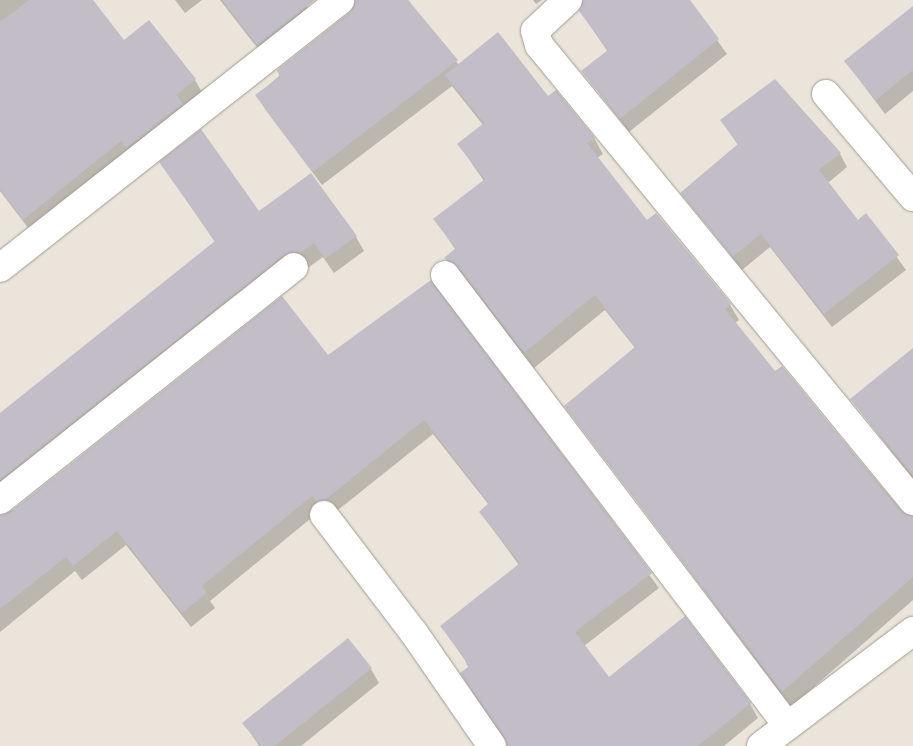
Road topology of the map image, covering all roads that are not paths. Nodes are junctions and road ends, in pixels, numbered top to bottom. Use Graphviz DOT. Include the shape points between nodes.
graph roads {
  1 [pos="340,0"];
  2 [pos="568,0"];
  3 [pos="826,94"];
  4 [pos="913,197"];
  5 [pos="294,267"];
  6 [pos="0,268"];
  7 [pos="445,275"];
  8 [pos="0,500"];
  9 [pos="913,501"];
  10 [pos="324,515"];
  11 [pos="913,630"];
  12 [pos="787,726"];
  13 [pos="492,746"];
  14 [pos="761,746"];
  1 -- 6 [label="street"];
  2 -- 9 [label="street" via="535,31 539,45"];
  3 -- 4 [label="street"];
  5 -- 8 [label="street"];
  7 -- 12 [label="street"];
  10 -- 13 [label="street" via="414,633"];
  11 -- 12 [label="street"];
  12 -- 14 [label="street"];
}
